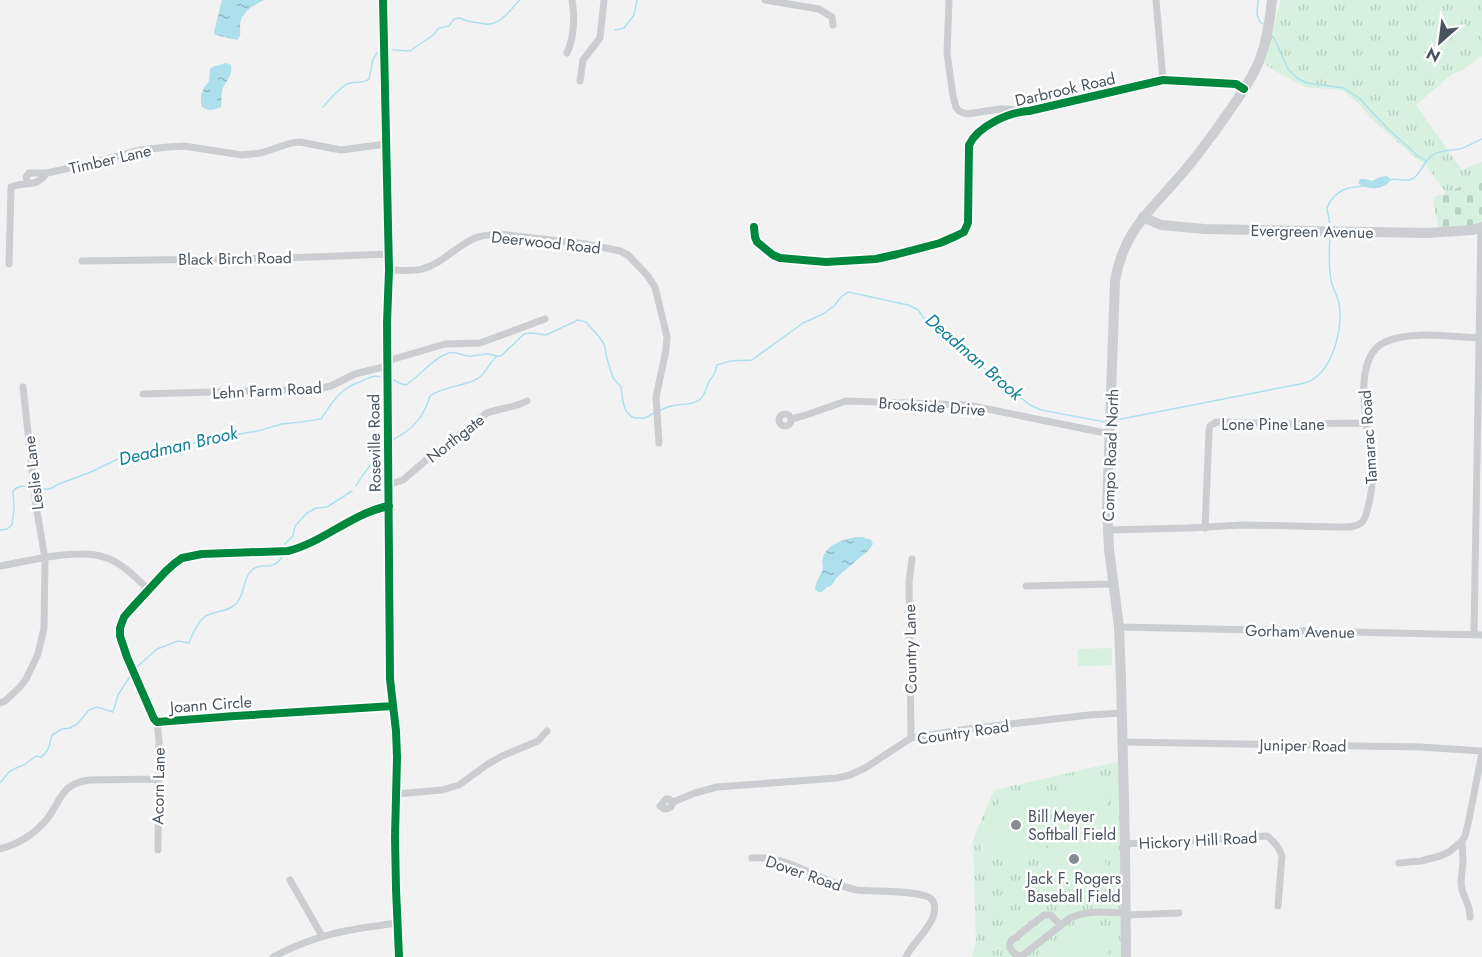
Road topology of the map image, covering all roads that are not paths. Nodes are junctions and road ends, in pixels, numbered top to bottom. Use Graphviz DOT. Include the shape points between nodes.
graph roads {
  1 [pos="383,0"];
  2 [pos="572,0"];
  3 [pos="604,0"];
  4 [pos="765,0"];
  5 [pos="949,0"];
  6 [pos="1156,0"];
  7 [pos="1272,0"];
  8 [pos="832,25"];
  9 [pos="567,52"];
  10 [pos="1162,80"];
  11 [pos="580,81"];
  12 [pos="1244,89"];
  13 [pos="1021,111"];
  14 [pos="386,144"];
  15 [pos="47,173"];
  16 [pos="28,183"];
  17 [pos="1143,217"];
  18 [pos="754,227"];
  19 [pos="1481,227"];
  20 [pos="388,254"];
  21 [pos="82,261"];
  22 [pos="9,264"];
  23 [pos="389,270"];
  24 [pos="545,320"];
  25 [pos="1480,338"];
  26 [pos="387,363"];
  27 [pos="23,387"];
  28 [pos="143,394"];
  29 [pos="527,401"];
  30 [pos="790,418"];
  31 [pos="1367,423"];
  32 [pos="1110,426"];
  33 [pos="659,443"];
  34 [pos="388,485"];
  35 [pos="389,506"];
  36 [pos="1205,528"];
  37 [pos="1108,530"];
  38 [pos="45,559"];
  39 [pos="912,560"];
  40 [pos="0,566"];
  41 [pos="1113,585"];
  42 [pos="1026,586"];
  43 [pos="148,589"];
  44 [pos="1119,627"];
  45 [pos="1474,634"];
  46 [pos="1482,635"];
  47 [pos="0,703"];
  48 [pos="393,706"];
  49 [pos="1122,713"];
  50 [pos="158,722"];
  51 [pos="547,731"];
  52 [pos="911,738"];
  53 [pos="1123,742"];
  54 [pos="1482,752"];
  55 [pos="159,779"];
  56 [pos="396,794"];
  57 [pos="673,802"];
  58 [pos="1462,841"];
  59 [pos="1125,844"];
  60 [pos="0,849"];
  61 [pos="158,850"];
  62 [pos="752,858"];
  63 [pos="1399,863"];
  64 [pos="290,880"];
  65 [pos="1278,906"];
  66 [pos="1179,913"];
  67 [pos="1125,914"];
  68 [pos="1470,917"];
  69 [pos="398,923"];
  70 [pos="1060,925"];
  71 [pos="322,936"];
  72 [pos="273,957"];
  73 [pos="399,957"];
  74 [pos="906,957"];
  75 [pos="1125,957"];
  1 -- 14 [label="main road, Roseville Road"];
  2 -- 9 [label="street" via="573,34"];
  3 -- 11 [label="street" via="600,38 583,60"];
  4 -- 8 [label="street" via="819,9 832,17"];
  5 -- 13 [label="street, Darbrook Road" via="947,53 956,107 967,114"];
  6 -- 10 [label="street"];
  7 -- 12 [label="main road, Compo Road North" via="1263,50"];
  10 -- 12 [label="street, Darbrook Road" via="1236,84"];
  10 -- 13 [label="street, Darbrook Road"];
  12 -- 17 [label="main road, Compo Road North" via="1197,155"];
  13 -- 18 [label="street, Darbrook Road" via="999,119 970,141 968,223 956,237 898,255 826,262 773,255 757,242"];
  14 -- 15 [label="street, Timber Lane" via="341,150 300,142 242,155 168,147 139,150"];
  14 -- 20 [label="main road, Roseville Road"];
  15 -- 16 [label="street, Timber Lane" via="36,183"];
  15 -- 16 [label="street, Timber Lane" via="27,174"];
  16 -- 22 [label="street, Timber Lane" via="10,190"];
  17 -- 19 [label="main road, Evergreen Avenue" via="1164,226 1204,228 1427,233"];
  17 -- 32 [label="main road, Compo Road North" via="1125,245 1116,275"];
  19 -- 25 [label="street"];
  20 -- 21 [label="street, Black Birch Road"];
  20 -- 23 [label="main road, Roseville Road"];
  23 -- 26 [label="main road, Roseville Road"];
  23 -- 33 [label="street, Deerwood Road" via="421,270 476,238 498,234 586,244 625,253 655,287 667,333 656,397"];
  24 -- 26 [label="street, Lehn Farm Road" via="480,343 445,344"];
  25 -- 31 [label="street, Tamarac Road" via="1400,336 1377,346 1366,367"];
  25 -- 45 [label="street"];
  26 -- 28 [label="street, Lehn Farm Road" via="317,389"];
  26 -- 34 [label="main road, Roseville Road"];
  27 -- 38 [label="street, Leslie Lane"];
  29 -- 34 [label="street, Northgate" via="487,413 403,480"];
  30 -- 32 [label="street, Brookside Drive" via="846,401 968,405"];
  31 -- 36 [label="street, Tamarac Road" via="1371,495 1361,523 1338,527"];
  31 -- 36 [label="street, Lone Pine Lane" via="1216,422 1209,431"];
  32 -- 37 [label="main road, Compo Road North"];
  34 -- 35 [label="main road, Roseville Road"];
  35 -- 43 [label="street, Joann Circle" via="376,508 296,549 182,558"];
  35 -- 48 [label="main road, Roseville Road"];
  36 -- 37 [label="street, Tamarac Road"];
  37 -- 41 [label="main road, Compo Road North"];
  38 -- 40 [label="street"];
  38 -- 43 [label="street" via="84,553 106,557"];
  38 -- 47 [label="street, Leslie Lane" via="44,628 38,654 20,687"];
  39 -- 52 [label="street, Country Lane"];
  41 -- 42 [label="street"];
  41 -- 44 [label="main road, Compo Road North"];
  43 -- 50 [label="street, Joann Circle" via="124,617 120,636"];
  44 -- 45 [label="street, Gorham Avenue"];
  44 -- 49 [label="main road, Compo Road North"];
  45 -- 46 [label="street, Gorham Avenue"];
  48 -- 50 [label="street, Joann Circle"];
  48 -- 56 [label="main road, Roseville Road"];
  49 -- 52 [label="street, Country Road"];
  49 -- 53 [label="main road, Compo Road North"];
  50 -- 55 [label="street, Acorn Lane"];
  51 -- 56 [label="street" via="537,741 502,756 459,785"];
  52 -- 57 [label="street, Country Road" via="850,775 717,787"];
  53 -- 54 [label="street, Juniper Road" via="1420,747"];
  53 -- 59 [label="main road, Compo Road North"];
  54 -- 58 [label="street"];
  55 -- 60 [label="street" via="80,781 63,793 36,830"];
  55 -- 61 [label="street, Acorn Lane"];
  56 -- 69 [label="main road, Roseville Road"];
  58 -- 63 [label="street" via="1440,856"];
  58 -- 68 [label="street" via="1461,883"];
  59 -- 65 [label="street, Hickory Hill Road" via="1267,836 1282,856"];
  59 -- 67 [label="main road, Compo Road North"];
  62 -- 74 [label="street, Dover Road" via="776,860 844,887 929,896 934,906 932,920"];
  64 -- 71 [label="street"];
  66 -- 67 [label="street"];
  67 -- 70 [label="street" via="1087,912"];
  67 -- 75 [label="main road, Compo Road North"];
  69 -- 71 [label="street"];
  69 -- 73 [label="main road, Roseville Road"];
  70 -- 70 [label="street" via="1022,956 1016,956 1010,948 1011,941 1044,915 1051,915"];
  71 -- 72 [label="street"];
}
